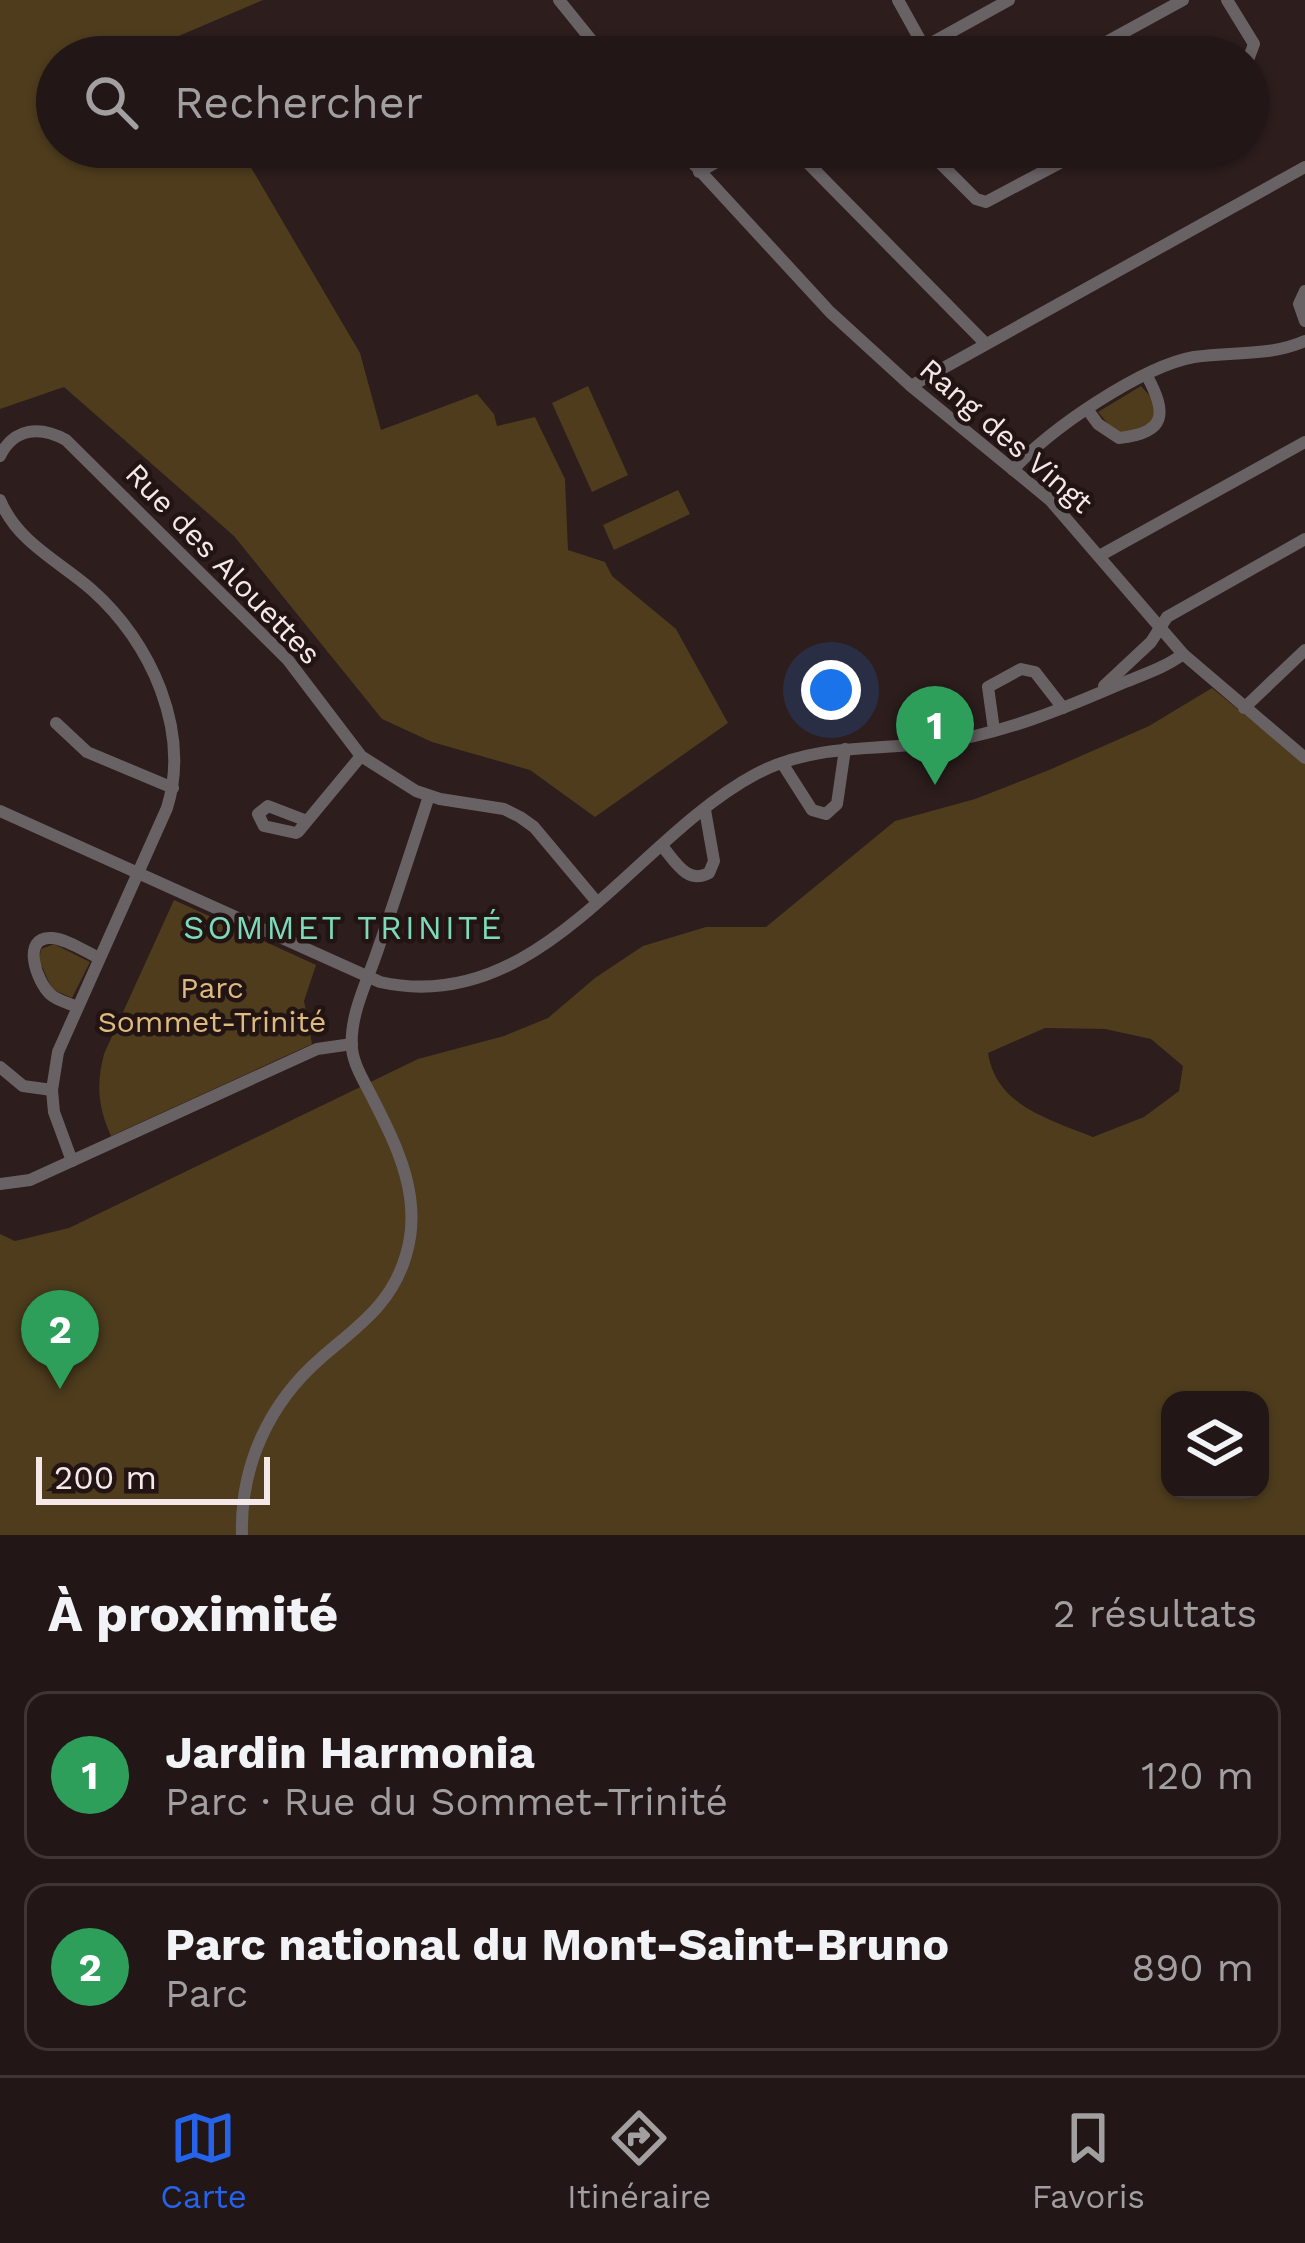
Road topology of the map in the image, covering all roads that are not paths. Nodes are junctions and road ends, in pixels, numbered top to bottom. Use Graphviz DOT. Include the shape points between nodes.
graph roads {
  1 [pos="559,0"];
  2 [pos="898,0"];
  3 [pos="1010,0"];
  4 [pos="1183,0"];
  5 [pos="1227,0"];
  6 [pos="588,36"];
  7 [pos="918,36"];
  8 [pos="944,36"];
  9 [pos="1117,36"];
  10 [pos="1248,36"];
  11 [pos="1305,167"];
  12 [pos="696,168"];
  13 [pos="706,168"];
  14 [pos="813,168"];
  15 [pos="949,168"];
  16 [pos="1050,168"];
  17 [pos="699,172"];
  18 [pos="1305,291"];
  19 [pos="1305,321"];
  20 [pos="1305,341"];
  21 [pos="985,343"];
  22 [pos="1147,376"];
  23 [pos="911,386"];
  24 [pos="1087,409"];
  25 [pos="1305,442"];
  26 [pos="0,456"];
  27 [pos="1013,470"];
  28 [pos="0,500"];
  29 [pos="1305,539"];
  30 [pos="1101,555"];
  31 [pos="1160,627"];
  32 [pos="1305,650"];
  33 [pos="1183,654"];
  34 [pos="1089,698"];
  35 [pos="1063,708"];
  36 [pos="1244,708"];
  37 [pos="56,723"];
  38 [pos="994,730"];
  39 [pos="845,749"];
  40 [pos="361,756"];
  41 [pos="1305,758"];
  42 [pos="782,763"];
  43 [pos="172,788"];
  44 [pos="429,796"];
  45 [pos="705,810"];
  46 [pos="0,811"];
  47 [pos="307,821"];
  48 [pos="662,846"];
  49 [pos="138,873"];
  50 [pos="596,901"];
  51 [pos="99,958"];
  52 [pos="368,977"];
  53 [pos="77,1007"];
  54 [pos="352,1044"];
  55 [pos="0,1066"];
  56 [pos="52,1090"];
  57 [pos="72,1161"];
  58 [pos="0,1184"];
  59 [pos="242,1535"];
  1 -- 6 [label="street"];
  2 -- 7 [label="street"];
  3 -- 8 [label="street"];
  4 -- 9 [label="street"];
  5 -- 10 [label="street"];
  11 -- 21 [label="street"];
  12 -- 17 [label="street, Rang des Vingt"];
  13 -- 17 [label="street"];
  14 -- 21 [label="street"];
  15 -- 16 [label="street" via="986,202"];
  17 -- 23 [label="street, Rang des Vingt"];
  18 -- 19 [label="street" via="1298,304"];
  20 -- 22 [label="street" via="1187,359"];
  21 -- 23 [label="street"];
  22 -- 24 [label="street"];
  22 -- 24 [label="street" via="1162,408 1152,427 1119,438"];
  23 -- 27 [label="street, Rang des Vingt"];
  24 -- 27 [label="street"];
  25 -- 30 [label="street"];
  26 -- 40 [label="street, Rue des Alouettes" via="33,430 66,440 288,660"];
  27 -- 30 [label="street, Rang des Vingt"];
  28 -- 43 [label="street" via="19,533 108,607 154,676 174,732"];
  29 -- 31 [label="street"];
  30 -- 31 [label="street, Rang des Vingt"];
  31 -- 33 [label="street, Rang des Vingt"];
  31 -- 34 [label="street"];
  32 -- 36 [label="street"];
  33 -- 34 [label="street"];
  33 -- 36 [label="street, Rang des Vingt"];
  34 -- 35 [label="street"];
  35 -- 38 [label="street"];
  35 -- 38 [label="street" via="1036,674 1021,669 988,687"];
  36 -- 41 [label="street, Rang des Vingt"];
  37 -- 43 [label="street" via="87,752"];
  38 -- 39 [label="street"];
  39 -- 42 [label="street"];
  39 -- 42 [label="street" via="837,804 826,814 812,810"];
  40 -- 44 [label="street, Rue des Alouettes"];
  40 -- 47 [label="street"];
  42 -- 45 [label="street"];
  43 -- 49 [label="street"];
  44 -- 50 [label="street, Rue des Alouettes" via="520,817"];
  44 -- 52 [label="street"];
  45 -- 48 [label="street"];
  45 -- 48 [label="street" via="714,861 706,875 686,874"];
  46 -- 49 [label="street"];
  48 -- 50 [label="street"];
  49 -- 51 [label="street"];
  49 -- 52 [label="street"];
  50 -- 52 [label="street" via="530,954 481,980 420,988"];
  51 -- 53 [label="street"];
  51 -- 53 [label="street" via="52,938 35,947 46,989"];
  52 -- 54 [label="street"];
  53 -- 56 [label="street"];
  54 -- 57 [label="street" via="317,1049"];
  54 -- 59 [label="street" via="408,1178 409,1247 382,1304 306,1372 270,1418 247,1480"];
  55 -- 56 [label="street" via="23,1087"];
  56 -- 57 [label="street"];
  57 -- 58 [label="street"];
}
